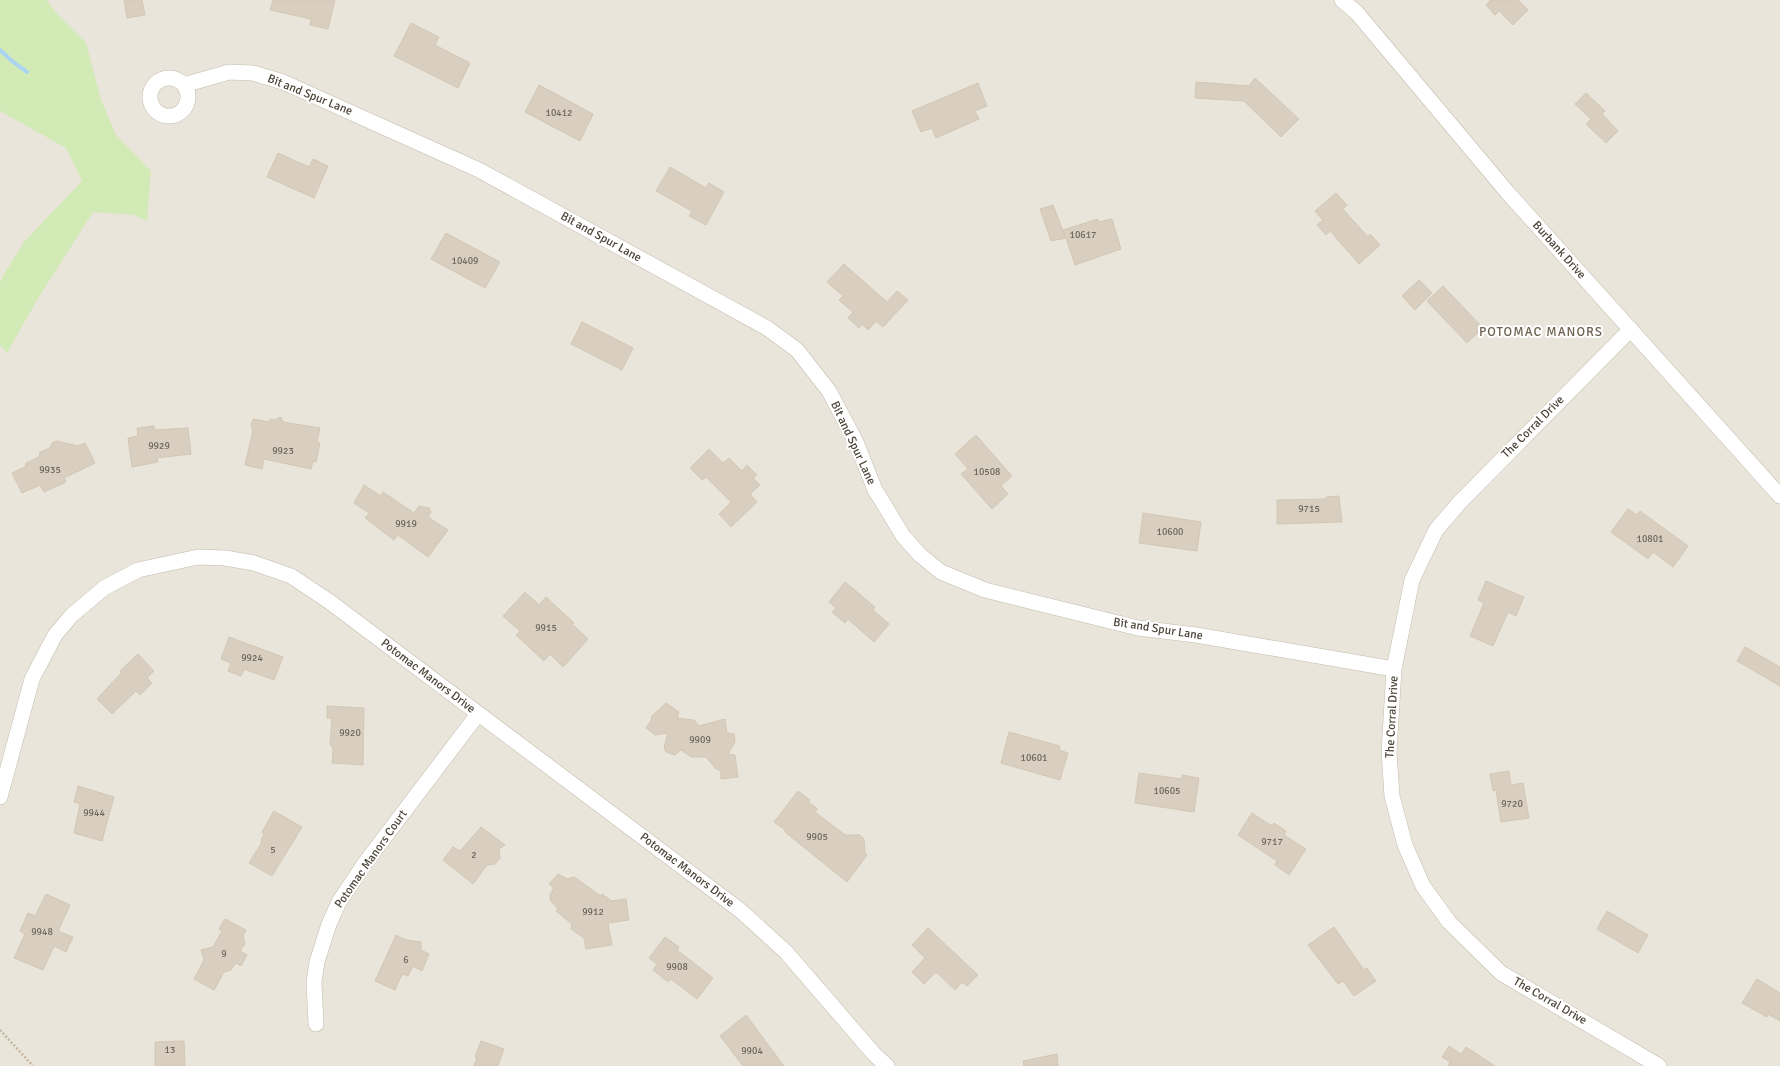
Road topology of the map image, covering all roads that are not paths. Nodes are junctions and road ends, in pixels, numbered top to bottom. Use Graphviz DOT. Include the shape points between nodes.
graph roads {
  1 [pos="1342,0"];
  2 [pos="184,85"];
  3 [pos="1631,329"];
  4 [pos="1780,496"];
  5 [pos="1394,669"];
  6 [pos="478,714"];
  7 [pos="0,797"];
  8 [pos="316,1024"];
  9 [pos="887,1066"];
  10 [pos="1659,1066"];
  1 -- 3 [label="street, Burbank Drive" via="1356,13 1508,193"];
  2 -- 5 [label="street, Bit and Spur Lane" via="229,72 253,73 283,82 479,170 767,328 798,350 829,391 856,442 875,490 903,536 920,556 941,572 984,590 1138,628 1196,635"];
  3 -- 4 [label="street, Burbank Drive"];
  3 -- 5 [label="street, The Corral Drive" via="1460,502 1436,530 1412,580"];
  5 -- 10 [label="street, The Corral Drive" via="1389,752 1392,796 1405,845 1423,886 1449,922 1501,973"];
  6 -- 7 [label="street, Potomac Manors Drive" via="330,602 291,576 254,563 198,557 138,570 104,588 72,615 55,635 32,678"];
  6 -- 8 [label="street, Potomac Manors Court" via="365,863 339,902 317,962 314,982"];
  6 -- 9 [label="street, Potomac Manors Drive" via="742,911 786,952"];
}
